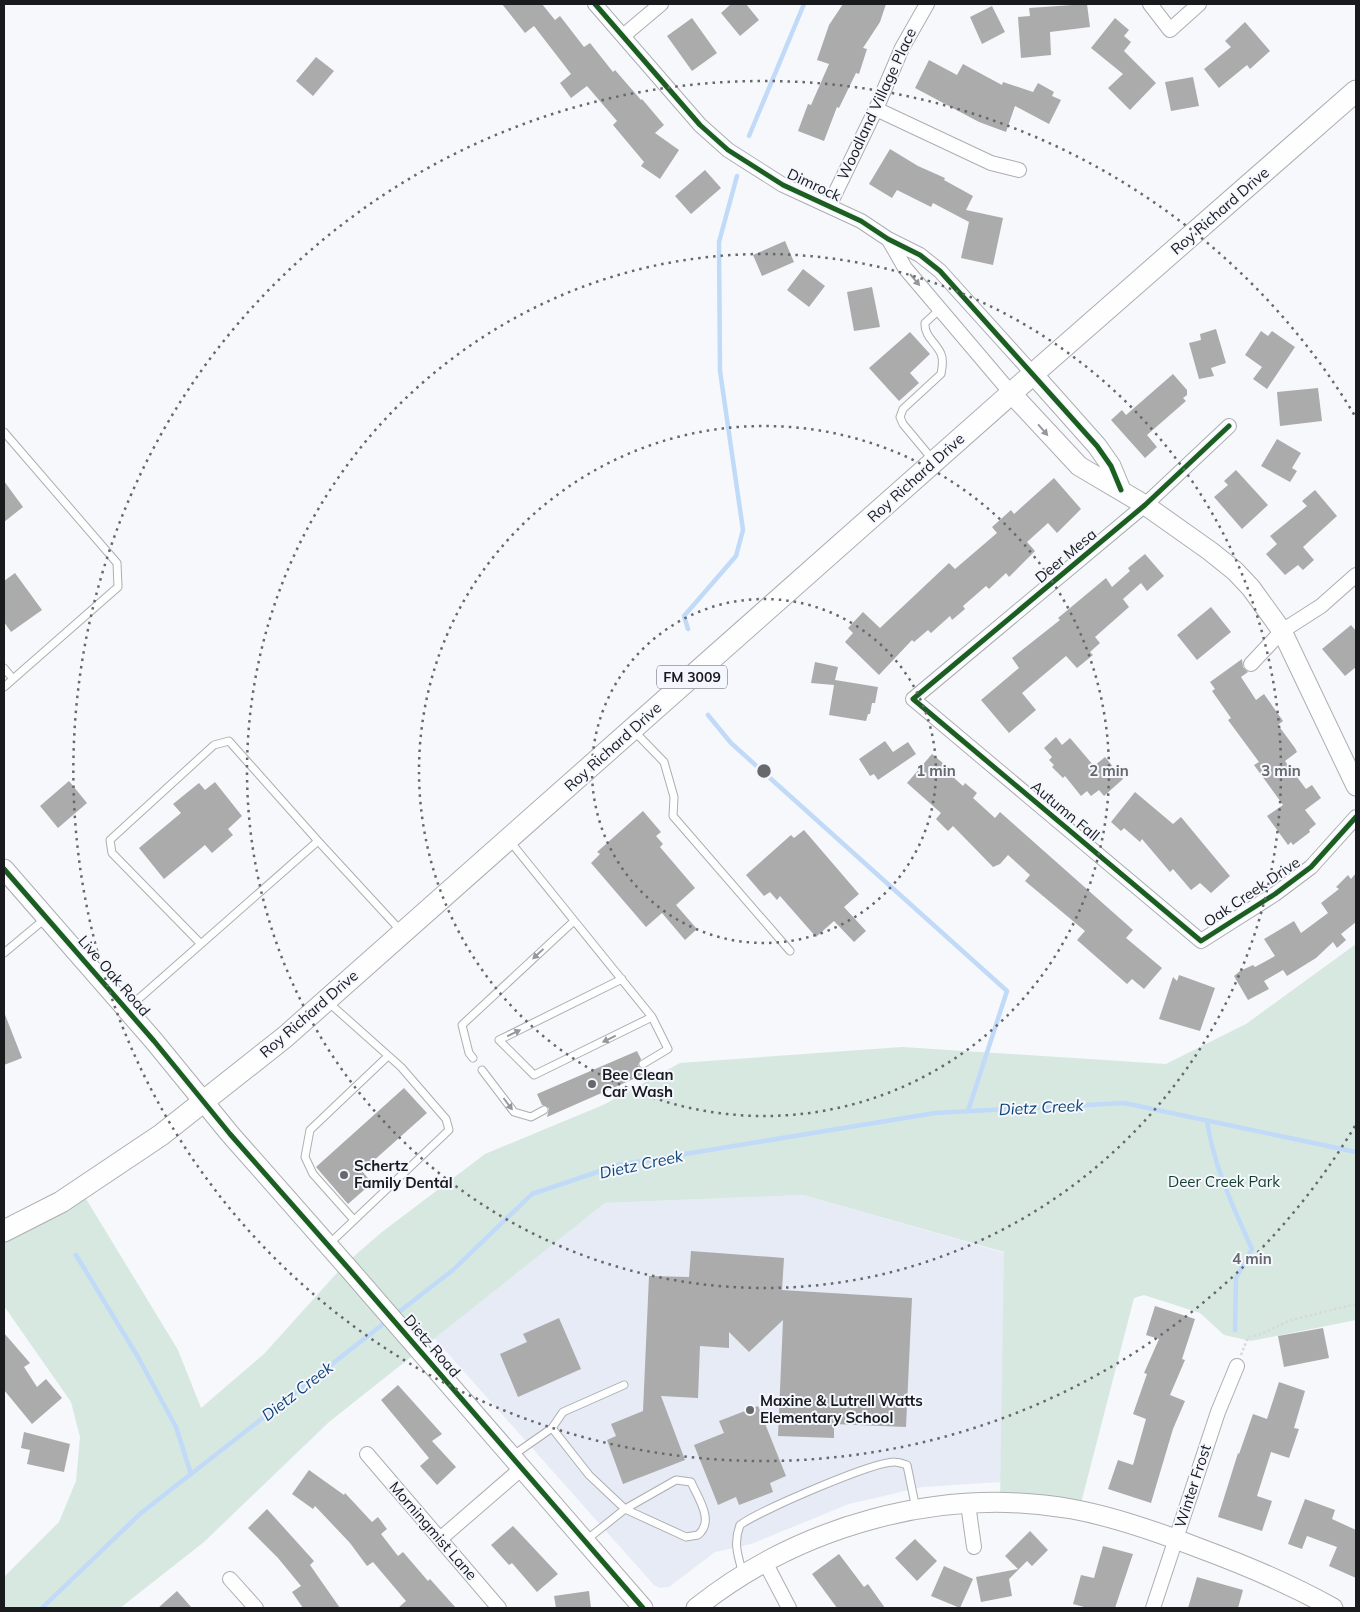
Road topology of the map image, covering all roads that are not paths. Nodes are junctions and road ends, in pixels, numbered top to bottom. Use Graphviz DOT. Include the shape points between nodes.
graph roads {
  1 [pos="595,4"];
  2 [pos="661,4"];
  3 [pos="926,4"];
  4 [pos="1150,4"];
  5 [pos="1199,4"];
  6 [pos="623,36"];
  7 [pos="1356,91"];
  8 [pos="876,109"];
  9 [pos="1018,170"];
  10 [pos="829,206"];
  11 [pos="888,239"];
  12 [pos="940,310"];
  13 [pos="1033,374"];
  14 [pos="1011,393"];
  15 [pos="1229,426"];
  16 [pos="4,432"];
  17 [pos="934,462"];
  18 [pos="1121,490"];
  19 [pos="1145,505"];
  20 [pos="1356,575"];
  21 [pos="1282,631"];
  22 [pos="1251,664"];
  23 [pos="4,668"];
  24 [pos="13,679"];
  25 [pos="4,687"];
  26 [pos="914,699"];
  27 [pos="633,730"];
  28 [pos="1356,786"];
  29 [pos="1356,817"];
  30 [pos="508,840"];
  31 [pos="318,841"];
  32 [pos="4,869"];
  33 [pos="46,918"];
  34 [pos="574,921"];
  35 [pos="403,933"];
  36 [pos="1201,941"];
  37 [pos="201,944"];
  38 [pos="790,951"];
  39 [pos="4,953"];
  40 [pos="622,979"];
  41 [pos="326,1001"];
  42 [pos="127,1010"];
  43 [pos="652,1017"];
  44 [pos="388,1056"];
  45 [pos="473,1058"];
  46 [pos="643,1064"];
  47 [pos="482,1070"];
  48 [pos="204,1101"];
  49 [pos="544,1110"];
  50 [pos="354,1220"];
  51 [pos="4,1231"];
  52 [pos="328,1245"];
  53 [pos="1237,1366"];
  54 [pos="624,1385"];
  55 [pos="552,1428"];
  56 [pos="367,1454"];
  57 [pos="517,1462"];
  58 [pos="968,1504"];
  59 [pos="625,1509"];
  60 [pos="916,1510"];
  61 [pos="440,1539"];
  62 [pos="1176,1539"];
  63 [pos="585,1541"];
  64 [pos="974,1547"];
  65 [pos="765,1562"];
  66 [pos="743,1574"];
  67 [pos="230,1579"];
  68 [pos="256,1608"];
  69 [pos="499,1608"];
  70 [pos="642,1608"];
  71 [pos="696,1608"];
  72 [pos="790,1608"];
  73 [pos="1153,1608"];
  74 [pos="1333,1608"];
  1 -- 6 [label="street, Dimrock"];
  2 -- 6 [label="street"];
  3 -- 8 [label="street, Woodland Village Place" via="902,48"];
  4 -- 5 [label="street" via="1170,30"];
  6 -- 10 [label="street, Dimrock" via="700,125 728,150 783,185"];
  7 -- 13 [label="main road, Roy Richard Drive / FM 3009"];
  8 -- 9 [label="street" via="991,163"];
  8 -- 10 [label="street, Woodland Village Place"];
  10 -- 11 [label="street, Dimrock" via="861,221"];
  11 -- 12 [label="street, Dimrock, one-way" via="905,268"];
  11 -- 13 [label="street, Dimrock" via="920,255 940,271"];
  12 -- 14 [label="street, Dimrock"];
  12 -- 17 [label="lane" via="926,323 925,329 941,353 941,374 903,409 900,417 902,424"];
  13 -- 14 [label="main road, Roy Richard Drive / FM 3009"];
  13 -- 18 [label="street" via="1097,446 1111,466"];
  14 -- 17 [label="main road, Roy Richard Drive / FM 3009"];
  14 -- 18 [label="street, one-way" via="1079,466"];
  15 -- 19 [label="street, Deer Mesa"];
  16 -- 24 [label="lane" via="117,563 118,587"];
  17 -- 27 [label="main road, Roy Richard Drive / FM 3009"];
  18 -- 19 [label="street"];
  19 -- 21 [label="street" via="1235,571"];
  19 -- 26 [label="street, Deer Mesa"];
  20 -- 21 [label="street" via="1321,606"];
  21 -- 22 [label="street"];
  21 -- 28 [label="street"];
  23 -- 24 [label="lane"];
  24 -- 25 [label="lane"];
  26 -- 36 [label="street, Autumn Fall"];
  27 -- 30 [label="main road, Roy Richard Drive / FM 3009"];
  27 -- 38 [label="lane" via="664,762 674,797 673,816"];
  29 -- 36 [label="street, Oak Creek Drive" via="1311,867"];
  30 -- 34 [label="lane"];
  30 -- 35 [label="main road, Roy Richard Drive / FM 3009"];
  31 -- 35 [label="lane"];
  31 -- 37 [label="lane"];
  31 -- 37 [label="lane" via="230,741 214,745 110,840 112,853"];
  32 -- 33 [label="street, Live Oak Road"];
  33 -- 39 [label="lane"];
  33 -- 42 [label="street, Live Oak Road"];
  34 -- 40 [label="lane"];
  34 -- 45 [label="lane, one-way" via="462,1025"];
  35 -- 41 [label="main road, Roy Richard Drive / FM 3009"];
  37 -- 42 [label="lane"];
  40 -- 43 [label="lane"];
  43 -- 40 [label="lane, one-way" via="534,1075 499,1040"];
  41 -- 44 [label="lane"];
  41 -- 48 [label="main road, Roy Richard Drive / FM 3009"];
  42 -- 48 [label="street, Live Oak Road"];
  43 -- 46 [label="lane" via="668,1049"];
  44 -- 50 [label="lane" via="310,1130 305,1156 313,1174"];
  44 -- 50 [label="lane" via="446,1119 449,1130"];
  47 -- 49 [label="lane, one-way" via="514,1112 531,1117"];
  48 -- 51 [label="main road, Roy Richard Drive / FM 3009" via="161,1135 61,1202"];
  48 -- 52 [label="street, Dietz Road"];
  50 -- 52 [label="lane"];
  52 -- 57 [label="street, Dietz Road"];
  53 -- 62 [label="street, Winter Frost" via="1218,1412"];
  54 -- 55 [label="lane" via="563,1412"];
  55 -- 57 [label="lane"];
  55 -- 59 [label="lane" via="589,1475"];
  56 -- 61 [label="street, Morningmist Lane"];
  57 -- 61 [label="street"];
  57 -- 63 [label="street, Dietz Road"];
  58 -- 60 [label="street"];
  58 -- 62 [label="street" via="1014,1503 1073,1510"];
  58 -- 64 [label="street"];
  59 -- 59 [label="lane" via="686,1536 703,1531 707,1518 690,1482 685,1480 667,1484"];
  59 -- 63 [label="lane"];
  60 -- 65 [label="street" via="810,1540"];
  60 -- 66 [label="lane" via="906,1465 896,1462 882,1464 808,1492 740,1525 736,1549"];
  61 -- 69 [label="street, Morningmist Lane"];
  62 -- 73 [label="street, Winter Frost"];
  62 -- 74 [label="street" via="1298,1588"];
  63 -- 70 [label="street, Dietz Road"];
  65 -- 66 [label="street"];
  65 -- 72 [label="street"];
  66 -- 71 [label="street"];
  67 -- 68 [label="street"];
}
